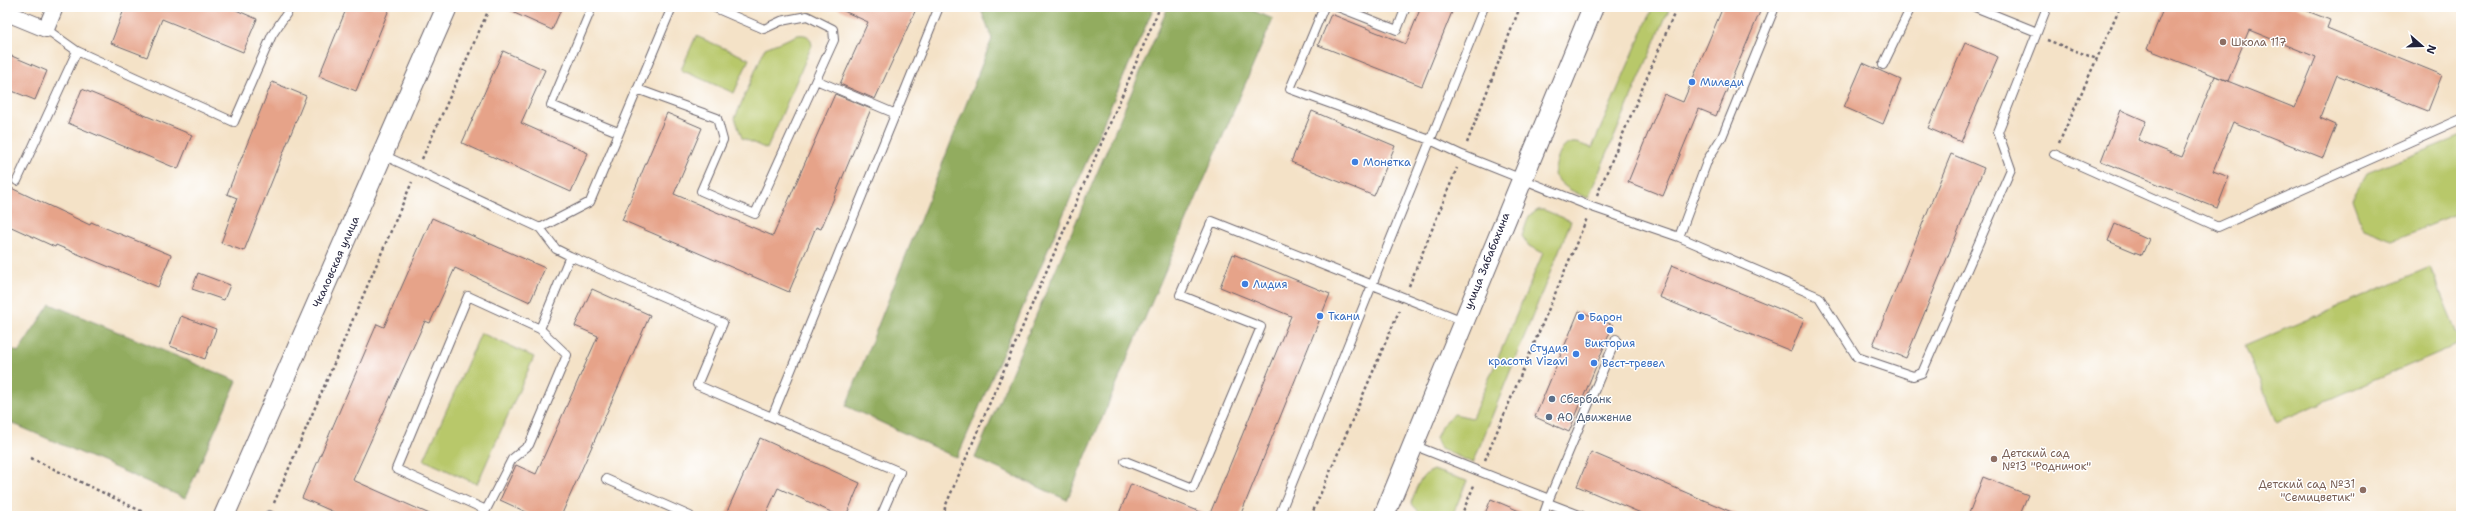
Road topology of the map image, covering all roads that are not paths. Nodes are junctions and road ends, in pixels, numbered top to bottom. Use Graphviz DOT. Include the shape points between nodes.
graph roads {
  1 [pos="55,7"];
  2 [pos="291,7"];
  3 [pos="446,7"];
  4 [pos="592,7"];
  5 [pos="672,7"];
  6 [pos="713,7"];
  7 [pos="940,7"];
  8 [pos="1324,7"];
  9 [pos="1338,7"];
  10 [pos="1406,7"];
  11 [pos="1484,7"];
  12 [pos="1593,7"];
  13 [pos="1775,7"];
  14 [pos="1912,7"];
  15 [pos="1975,7"];
  16 [pos="2047,7"];
  17 [pos="7,13"];
  18 [pos="46,29"];
  19 [pos="2036,34"];
  20 [pos="77,51"];
  21 [pos="1883,65"];
  22 [pos="816,80"];
  23 [pos="637,89"];
  24 [pos="896,114"];
  25 [pos="2461,119"];
  26 [pos="618,132"];
  27 [pos="1430,140"];
  28 [pos="2054,154"];
  29 [pos="383,155"];
  30 [pos="1521,179"];
  31 [pos="17,181"];
  32 [pos="540,228"];
  33 [pos="1679,237"];
  34 [pos="570,256"];
  35 [pos="1371,286"];
  36 [pos="1463,321"];
  37 [pos="540,329"];
  38 [pos="1616,339"];
  39 [pos="772,417"];
  40 [pos="1413,445"];
  41 [pos="1125,461"];
  42 [pos="606,479"];
  43 [pos="1549,501"];
  44 [pos="224,516"];
  45 [pos="690,516"];
  46 [pos="881,516"];
  47 [pos="1279,516"];
  48 [pos="1384,516"];
  49 [pos="1543,516"];
  50 [pos="1582,516"];
  1 -- 18 [label="street"];
  2 -- 20 [label="lane" via="272,35 234,122"];
  3 -- 29 [label="street, Чкаловская улица"];
  4 -- 26 [label="lane" via="551,105"];
  5 -- 23 [label="lane"];
  6 -- 22 [label="lane" via="764,29 782,21 806,16 833,29 834,40"];
  7 -- 24 [label="lane"];
  8 -- 27 [label="lane" via="1290,89"];
  9 -- 10 [label="lane" via="1397,30"];
  11 -- 27 [label="lane"];
  12 -- 30 [label="street, улица Забабахина"];
  13 -- 33 [label="lane" via="1722,137 1708,159"];
  14 -- 21 [label="lane"];
  15 -- 19 [label="lane"];
  16 -- 19 [label="lane"];
  17 -- 18 [label="street"];
  18 -- 20 [label="lane"];
  19 -- 33 [label="lane" via="1998,132 2011,169 1922,373 1913,376 1857,357 1819,296"];
  20 -- 31 [label="lane"];
  22 -- 23 [label="lane" via="755,214 701,191 724,140 717,118"];
  22 -- 24 [label="lane"];
  23 -- 26 [label="lane"];
  24 -- 39 [label="lane"];
  25 -- 28 [label="lane" via="2218,227"];
  26 -- 32 [label="lane" via="590,202"];
  27 -- 30 [label="lane"];
  27 -- 35 [label="lane"];
  29 -- 32 [label="lane"];
  29 -- 44 [label="street, Чкаловская улица"];
  30 -- 33 [label="lane"];
  30 -- 36 [label="street, улица Забабахина"];
  32 -- 34 [label="lane" via="556,249"];
  34 -- 37 [label="lane"];
  34 -- 39 [label="lane" via="723,323 697,386"];
  35 -- 36 [label="lane"];
  35 -- 41 [label="lane" via="1212,221 1180,295 1261,327 1193,488"];
  35 -- 47 [label="lane"];
  36 -- 40 [label="street, улица Забабахина"];
  37 -- 37 [label="lane" via="567,355 529,446 512,459 486,510 396,469 468,296"];
  38 -- 43 [label="lane"];
  39 -- 46 [label="lane" via="900,472"];
  40 -- 43 [label="lane"];
  40 -- 48 [label="street, улица Забабахина"];
  42 -- 45 [label="lane"];
  43 -- 49 [label="lane"];
  43 -- 50 [label="lane"];
}
